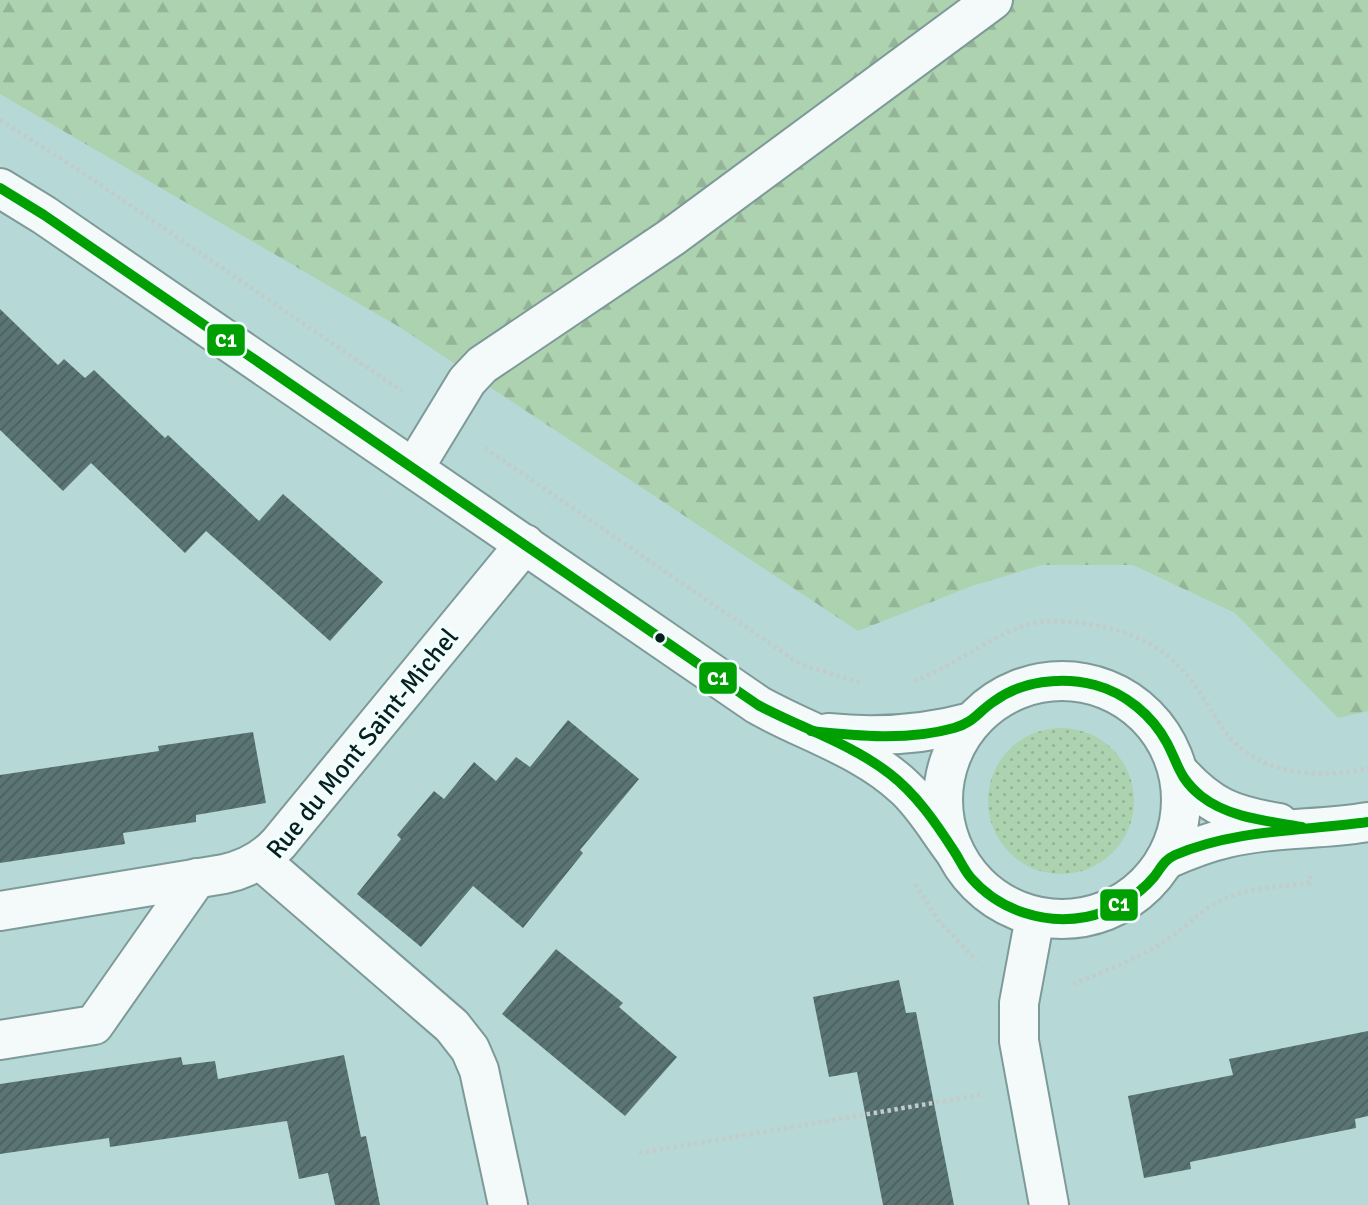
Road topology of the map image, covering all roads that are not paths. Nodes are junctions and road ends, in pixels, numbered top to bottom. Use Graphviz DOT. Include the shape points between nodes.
graph roads {
  1 [pos="993,0"];
  2 [pos="0,188"];
  3 [pos="414,468"];
  4 [pos="525,544"];
  5 [pos="971,722"];
  6 [pos="808,731"];
  7 [pos="1178,771"];
  8 [pos="1368,822"];
  9 [pos="1309,828"];
  10 [pos="954,851"];
  11 [pos="260,860"];
  12 [pos="1165,860"];
  13 [pos="198,878"];
  14 [pos="0,911"];
  15 [pos="1035,917"];
  16 [pos="0,1040"];
  17 [pos="508,1205"];
  18 [pos="1049,1205"];
  1 -- 3 [label="street" via="672,237 482,365 461,390"];
  2 -- 3 [label="street"];
  3 -- 4 [label="street"];
  4 -- 6 [label="street" via="758,705"];
  4 -- 11 [label="street, Rue du Mont Saint-Michel" via="279,843"];
  5 -- 6 [label="street" via="888,736"];
  5 -- 7 [label="street" via="1004,695 1033,684 1064,680 1095,685 1140,709 1167,742"];
  5 -- 10 [label="street" via="944,779 943,810"];
  6 -- 10 [label="street" via="887,772 919,802"];
  7 -- 9 [label="street" via="1217,805"];
  7 -- 12 [label="street" via="1181,811"];
  8 -- 9 [label="street"];
  9 -- 12 [label="street" via="1228,838"];
  10 -- 15 [label="street" via="971,878 995,899"];
  11 -- 13 [label="street" via="237,871"];
  11 -- 17 [label="street, Rue du Mont Saint-Michel" via="452,1026 470,1049 485,1090"];
  12 -- 15 [label="street" via="1147,884 1114,908 1075,919"];
  13 -- 14 [label="street"];
  13 -- 16 [label="street" via="94,1025"];
  15 -- 18 [label="street" via="1019,1003 1019,1041"];
}
